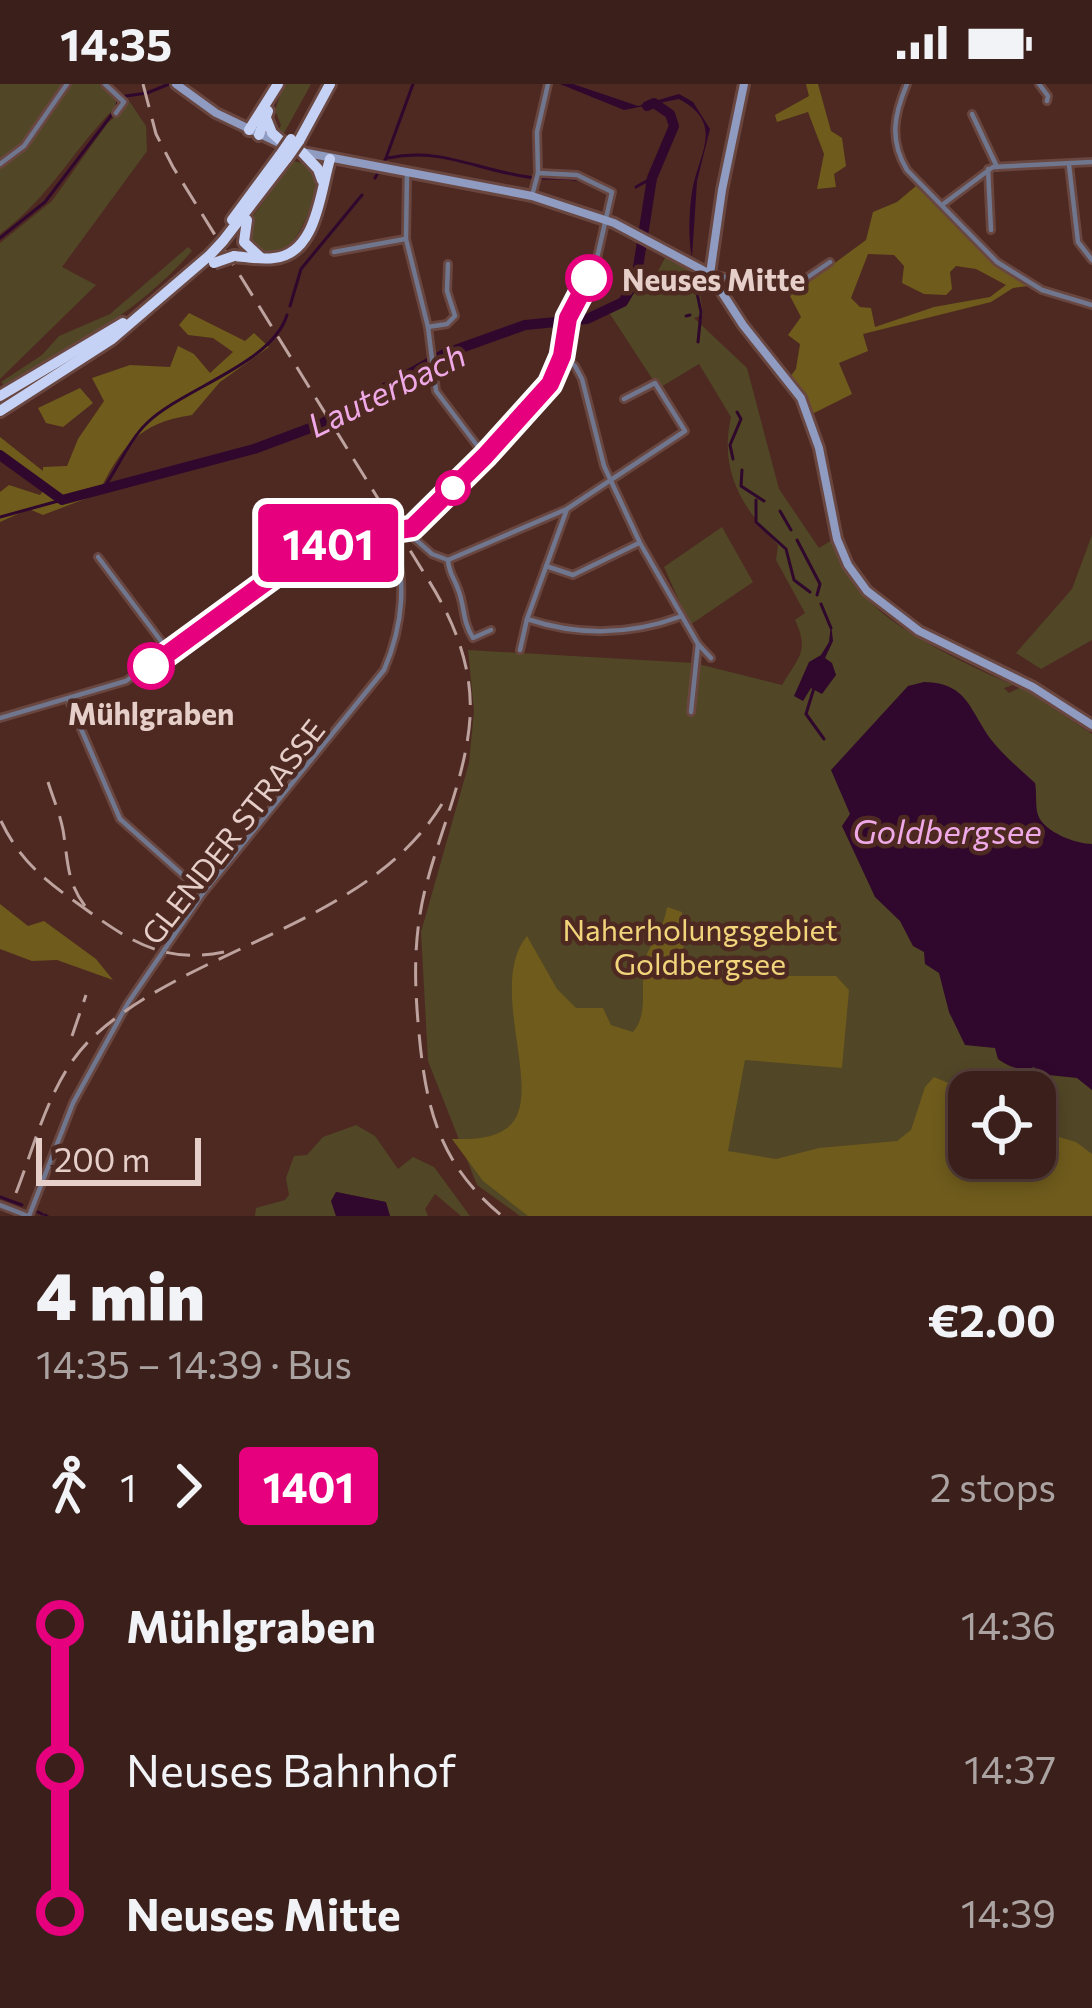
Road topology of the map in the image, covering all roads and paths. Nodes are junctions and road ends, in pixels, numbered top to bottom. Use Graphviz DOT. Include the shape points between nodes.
graph roads {
  1 [pos="68,84"];
  2 [pos="105,84"];
  3 [pos="176,84"];
  4 [pos="278,84"];
  5 [pos="326,84"];
  6 [pos="548,84"];
  7 [pos="744,84"];
  8 [pos="907,84"];
  9 [pos="1040,84"];
  10 [pos="272,97"];
  11 [pos="1047,101"];
  12 [pos="116,113"];
  13 [pos="972,114"];
  14 [pos="266,118"];
  15 [pos="254,133"];
  16 [pos="291,148"];
  17 [pos="330,159"];
  18 [pos="1092,162"];
  19 [pos="0,164"];
  20 [pos="1069,165"];
  21 [pos="997,166"];
  22 [pos="988,169"];
  23 [pos="407,173"];
  24 [pos="537,176"];
  25 [pos="322,183"];
  26 [pos="532,196"];
  27 [pos="942,205"];
  28 [pos="253,206"];
  29 [pos="607,220"];
  30 [pos="992,230"];
  31 [pos="221,238"];
  32 [pos="406,239"];
  33 [pos="334,252"];
  34 [pos="210,256"];
  35 [pos="261,258"];
  36 [pos="1092,260"];
  37 [pos="830,262"];
  38 [pos="448,264"];
  39 [pos="710,274"];
  40 [pos="1092,305"];
  41 [pos="428,327"];
  42 [pos="562,356"];
  43 [pos="0,395"];
  44 [pos="624,399"];
  45 [pos="0,408"];
  46 [pos="485,456"];
  47 [pos="610,480"];
  48 [pos="567,509"];
  49 [pos="406,531"];
  50 [pos="388,533"];
  51 [pos="640,543"];
  52 [pos="98,557"];
  53 [pos="448,560"];
  54 [pos="546,566"];
  55 [pos="682,616"];
  56 [pos="527,619"];
  57 [pos="491,630"];
  58 [pos="698,644"];
  59 [pos="520,650"];
  60 [pos="170,653"];
  61 [pos="711,658"];
  62 [pos="68,700"];
  63 [pos="691,712"];
  64 [pos="0,718"];
  65 [pos="1092,725"];
  66 [pos="203,893"];
  67 [pos="0,1205"];
  68 [pos="29,1216"];
  1 -- 19 [label="street" via="24,146"];
  2 -- 12 [label="street" via="124,102"];
  3 -- 15 [label="street"];
  4 -- 10 [label="highway"];
  5 -- 16 [label="highway"];
  6 -- 24 [label="street"];
  7 -- 39 [label="street"];
  8 -- 27 [label="street" via="895,116 896,147"];
  9 -- 11 [label="street"];
  10 -- 14 [label="highway"];
  10 -- 15 [label="highway"];
  13 -- 21 [label="street"];
  14 -- 15 [label="highway"];
  14 -- 16 [label="highway"];
  15 -- 16 [label="street"];
  16 -- 17 [label="street"];
  16 -- 25 [label="highway" via="318,169"];
  16 -- 28 [label="highway"];
  16 -- 31 [label="highway"];
  17 -- 23 [label="street"];
  17 -- 25 [label="highway"];
  18 -- 20 [label="street"];
  20 -- 21 [label="street"];
  20 -- 36 [label="street" via="1078,242"];
  21 -- 22 [label="street"];
  22 -- 27 [label="street"];
  22 -- 30 [label="street"];
  23 -- 26 [label="street"];
  23 -- 32 [label="street"];
  24 -- 26 [label="street"];
  24 -- 29 [label="street" via="578,175 611,195"];
  25 -- 35 [label="highway" via="301,244"];
  26 -- 29 [label="street"];
  27 -- 40 [label="street" via="1012,273"];
  28 -- 31 [label="highway"];
  28 -- 35 [label="highway" via="243,237"];
  29 -- 39 [label="street"];
  29 -- 42 [label="street" via="568,318"];
  31 -- 34 [label="highway, bridge"];
  32 -- 33 [label="street"];
  32 -- 41 [label="street"];
  34 -- 35 [label="highway, bridge"];
  34 -- 43 [label="highway" via="122,323"];
  34 -- 45 [label="highway" via="112,339"];
  37 -- 39 [label="street" via="789,290"];
  38 -- 41 [label="street" via="455,316"];
  39 -- 65 [label="street" via="801,398 837,539 856,578 904,623"];
  41 -- 46 [label="street" via="443,403"];
  42 -- 46 [label="street" via="550,384"];
  42 -- 47 [label="street" via="582,379"];
  44 -- 47 [label="street" via="655,383 685,431"];
  46 -- 49 [label="street"];
  47 -- 48 [label="street"];
  47 -- 51 [label="street"];
  48 -- 53 [label="street"];
  48 -- 54 [label="street"];
  49 -- 50 [label="street"];
  49 -- 53 [label="street"];
  50 -- 60 [label="street" via="304,554"];
  50 -- 66 [label="street, GLENDER STRASSE" via="399,560 400,610 384,670"];
  51 -- 54 [label="street" via="573,574"];
  51 -- 55 [label="street"];
  52 -- 60 [label="street"];
  53 -- 57 [label="street" via="469,633"];
  54 -- 56 [label="street"];
  55 -- 56 [label="street" via="600,632"];
  55 -- 58 [label="street"];
  56 -- 59 [label="street"];
  58 -- 61 [label="street"];
  58 -- 63 [label="street"];
  60 -- 62 [label="street" via="126,681"];
  62 -- 64 [label="street"];
  62 -- 66 [label="street" via="120,819"];
  66 -- 68 [label="street, GLENDER STRASSE" via="100,1049"];
  67 -- 68 [label="street"];
}
